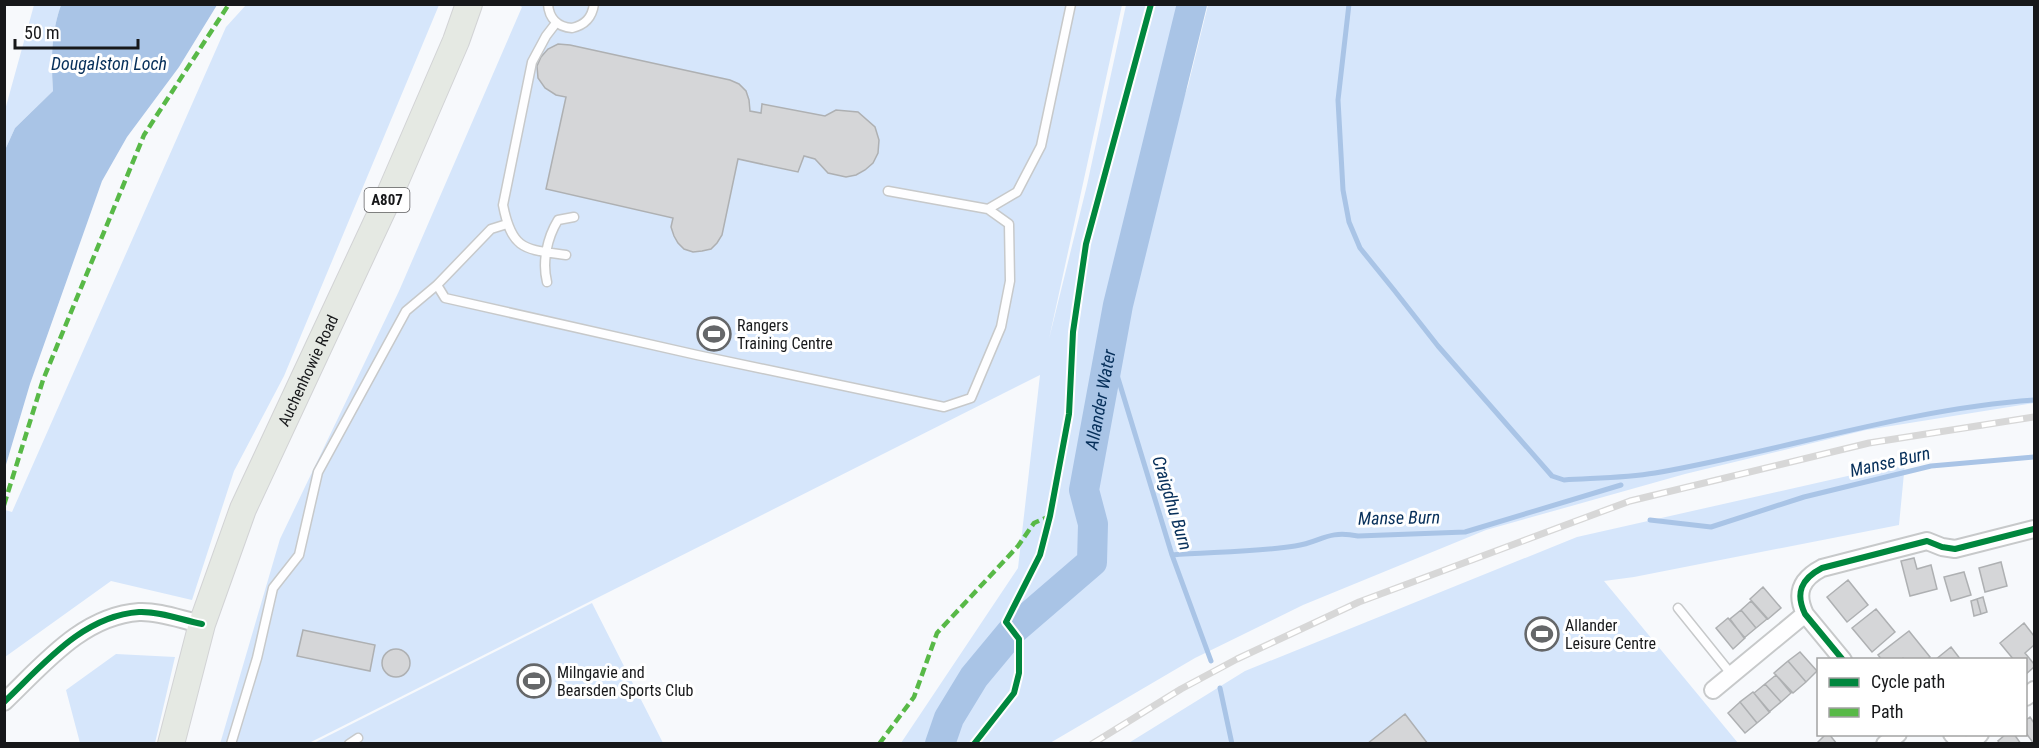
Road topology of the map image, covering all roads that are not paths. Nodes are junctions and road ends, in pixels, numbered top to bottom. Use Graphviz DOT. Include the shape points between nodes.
graph roads {
  1 [pos="469,4"];
  2 [pos="594,4"];
  3 [pos="1071,4"];
  4 [pos="546,6"];
  5 [pos="556,23"];
  6 [pos="888,191"];
  7 [pos="988,209"];
  8 [pos="574,217"];
  9 [pos="507,224"];
  10 [pos="547,252"];
  11 [pos="566,255"];
  12 [pos="547,282"];
  13 [pos="437,285"];
  14 [pos="2034,529"];
  15 [pos="1678,608"];
  16 [pos="1805,615"];
  17 [pos="202,624"];
  18 [pos="1841,658"];
  19 [pos="1732,675"];
  20 [pos="1713,690"];
  21 [pos="4,702"];
  22 [pos="358,738"];
  23 [pos="171,744"];
  24 [pos="231,744"];
  25 [pos="349,744"];
  1 -- 17 [label="main road, Auchenhowie Road / A807" via="389,196 243,509"];
  2 -- 5 [label="lane" via="591,16 583,24 572,28"];
  3 -- 7 [label="lane" via="1041,146 1017,192"];
  4 -- 5 [label="lane"];
  5 -- 9 [label="lane" via="532,62 503,205"];
  6 -- 7 [label="lane"];
  7 -- 13 [label="lane" via="1009,224 1010,281 1001,327 971,398 944,407 445,298"];
  8 -- 10 [label="lane" via="558,220"];
  9 -- 10 [label="lane" via="516,240 528,249"];
  9 -- 13 [label="lane" via="491,230"];
  10 -- 11 [label="lane"];
  10 -- 12 [label="lane" via="543,269"];
  13 -- 24 [label="lane" via="406,310 318,472 299,555 273,588"];
  14 -- 16 [label="street" via="1954,549 1927,541 1822,568 1804,582 1799,595"];
  15 -- 19 [label="lane"];
  16 -- 18 [label="street"];
  16 -- 19 [label="street"];
  17 -- 21 [label="street" via="140,612 105,618 71,640"];
  17 -- 23 [label="main road, Auchenhowie Road / A807"];
  19 -- 20 [label="street"];
  22 -- 25 [label="lane"];
}
